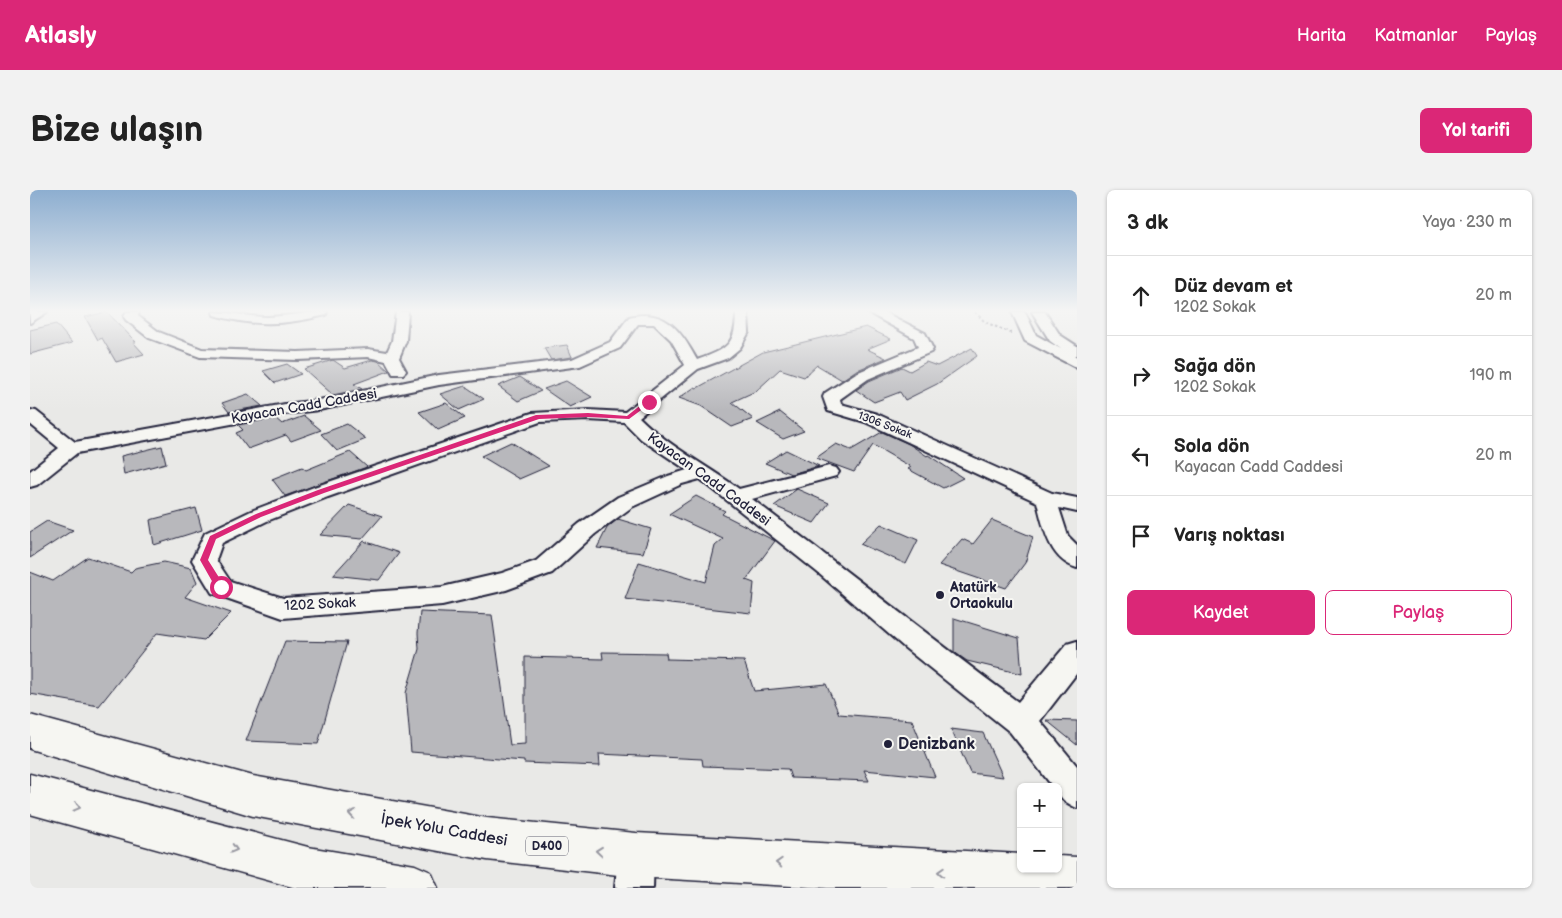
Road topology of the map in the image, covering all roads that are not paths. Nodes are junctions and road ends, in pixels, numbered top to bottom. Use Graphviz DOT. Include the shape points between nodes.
graph roads {
  1 [pos="180,345"];
  2 [pos="397,345"];
  3 [pos="615,345"];
  4 [pos="681,345"];
  5 [pos="736,345"];
  6 [pos="924,345"];
  7 [pos="1042,345"];
  8 [pos="1065,345"];
  9 [pos="1077,353"];
  10 [pos="392,358"];
  11 [pos="1077,363"];
  12 [pos="693,366"];
  13 [pos="406,388"];
  14 [pos="30,415"];
  15 [pos="629,418"];
  16 [pos="71,448"];
  17 [pos="703,472"];
  18 [pos="829,472"];
  19 [pos="30,481"];
  20 [pos="735,497"];
  21 [pos="1046,498"];
  22 [pos="1077,505"];
  23 [pos="1077,560"];
  24 [pos="1077,652"];
  25 [pos="1021,722"];
  26 [pos="30,732"];
  27 [pos="1077,791"];
  28 [pos="30,794"];
  29 [pos="635,872"];
  30 [pos="1077,880"];
  31 [pos="415,888"];
  1 -- 10 [label="street" via="200,353 298,356 368,353"];
  2 -- 10 [label="street"];
  3 -- 13 [label="street, Kayacan Cadd Caddesi" via="575,362 439,380"];
  4 -- 12 [label="street, Kayacan Cadd Caddesi"];
  5 -- 12 [label="street" via="719,356"];
  6 -- 21 [label="street, 1306 Sokak" via="926,349 862,376 831,397 834,407 871,418"];
  7 -- 11 [label="street"];
  8 -- 9 [label="street"];
  10 -- 13 [label="street"];
  12 -- 15 [label="street"];
  13 -- 16 [label="street, Kayacan Cadd Caddesi"];
  14 -- 16 [label="street"];
  15 -- 17 [label="street, Kayacan Cadd Caddesi" via="647,435"];
  15 -- 17 [label="street, 1202 Sokak" via="588,415 538,417 259,516 213,538 204,560 221,587 283,608 442,596 506,581 544,567 625,502 675,480"];
  16 -- 19 [label="street, Kayacan Cadd Caddesi"];
  17 -- 20 [label="street, Kayacan Cadd Caddesi"];
  18 -- 20 [label="street"];
  20 -- 25 [label="street, Kayacan Cadd Caddesi"];
  21 -- 22 [label="street, 1306 Sokak"];
  21 -- 23 [label="street" via="1058,539"];
  24 -- 25 [label="street"];
  25 -- 27 [label="street, Kayacan Cadd Caddesi"];
  29 -- 26 [label="highway, İpek Yolu Caddesi / D400, one-way" via="487,839 253,796"];
  28 -- 31 [label="highway, one-way" via="308,869"];
  30 -- 29 [label="highway, İpek Yolu Caddesi / D400, one-way"];
}
